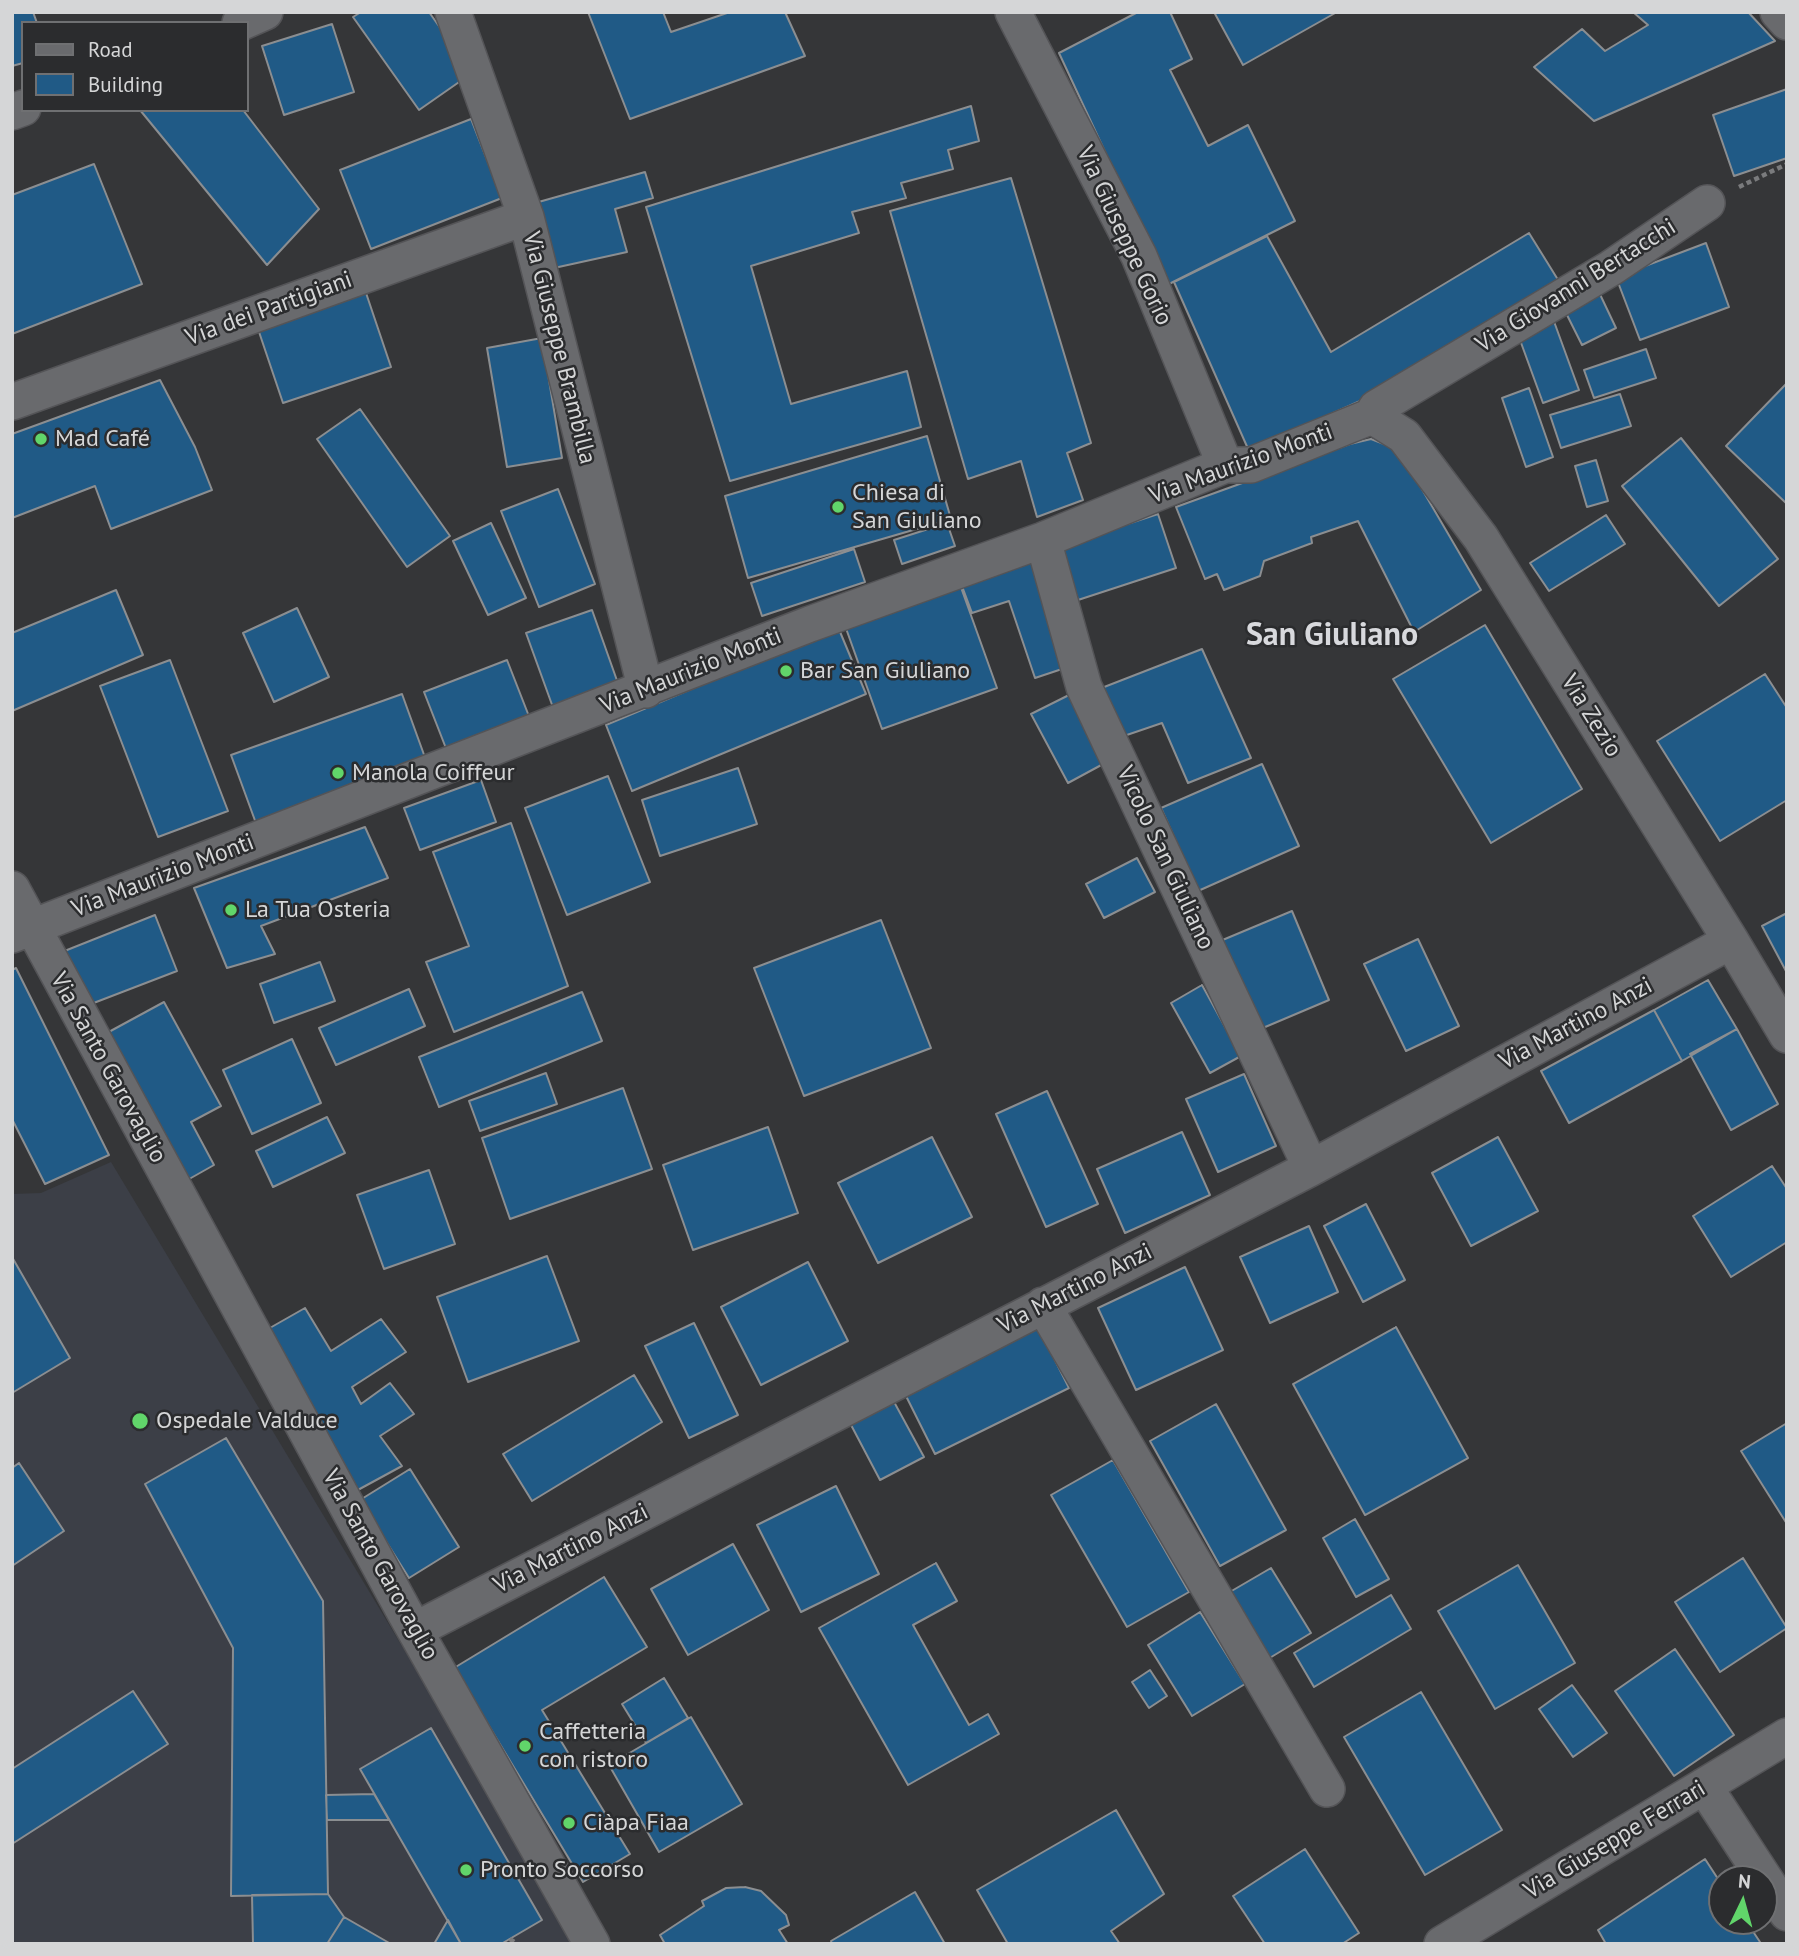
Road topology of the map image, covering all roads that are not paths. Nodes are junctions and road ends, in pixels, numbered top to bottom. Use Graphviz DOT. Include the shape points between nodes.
graph roads {
  1 [pos="265,12"];
  2 [pos="453,12"];
  3 [pos="1013,12"];
  4 [pos="1778,12"];
  5 [pos="245,21"];
  6 [pos="1787,22"];
  7 [pos="1707,202"];
  8 [pos="526,216"];
  9 [pos="12,402"];
  10 [pos="1372,416"];
  11 [pos="1225,464"];
  12 [pos="1043,540"];
  13 [pos="646,690"];
  14 [pos="12,889"];
  15 [pos="22,931"];
  16 [pos="1731,941"];
  17 [pos="1787,1035"];
  18 [pos="1311,1168"];
  19 [pos="1043,1305"];
  20 [pos="415,1630"];
  21 [pos="1787,1736"];
  22 [pos="1704,1786"];
  23 [pos="1327,1789"];
  24 [pos="1787,1913"];
  25 [pos="592,1944"];
  26 [pos="1442,1944"];
  1 -- 5 [label="street"];
  2 -- 8 [label="street, Via Giuseppe Brambilla"];
  3 -- 11 [label="street, Via Giuseppe Gorio" via="1139,256"];
  4 -- 6 [label="street"];
  7 -- 10 [label="street, Via Giovanni Bertacchi" via="1611,268 1376,408"];
  8 -- 9 [label="street, Via dei Partigiani"];
  8 -- 13 [label="street, Via Giuseppe Brambilla"];
  10 -- 11 [label="street, Via Maurizio Monti" via="1251,465"];
  10 -- 16 [label="street, Via Zezio" via="1404,436 1481,538"];
  11 -- 12 [label="street, Via Maurizio Monti"];
  12 -- 13 [label="street, Via Maurizio Monti" via="810,624"];
  12 -- 18 [label="street, Vicolo San Giuliano" via="1084,687"];
  13 -- 15 [label="street, Via Maurizio Monti"];
  14 -- 15 [label="street, Via Santo Garovaglio"];
  15 -- 20 [label="street, Via Santo Garovaglio"];
  16 -- 17 [label="street, Via Zezio"];
  16 -- 18 [label="street, Via Martino Anzi"];
  18 -- 19 [label="street, Via Martino Anzi"];
  19 -- 20 [label="street, Via Martino Anzi"];
  19 -- 23 [label="street"];
  20 -- 25 [label="street, Via Santo Garovaglio"];
  21 -- 22 [label="street, Via Giuseppe Ferrari"];
  22 -- 24 [label="street"];
  22 -- 26 [label="street, Via Giuseppe Ferrari"];
}
